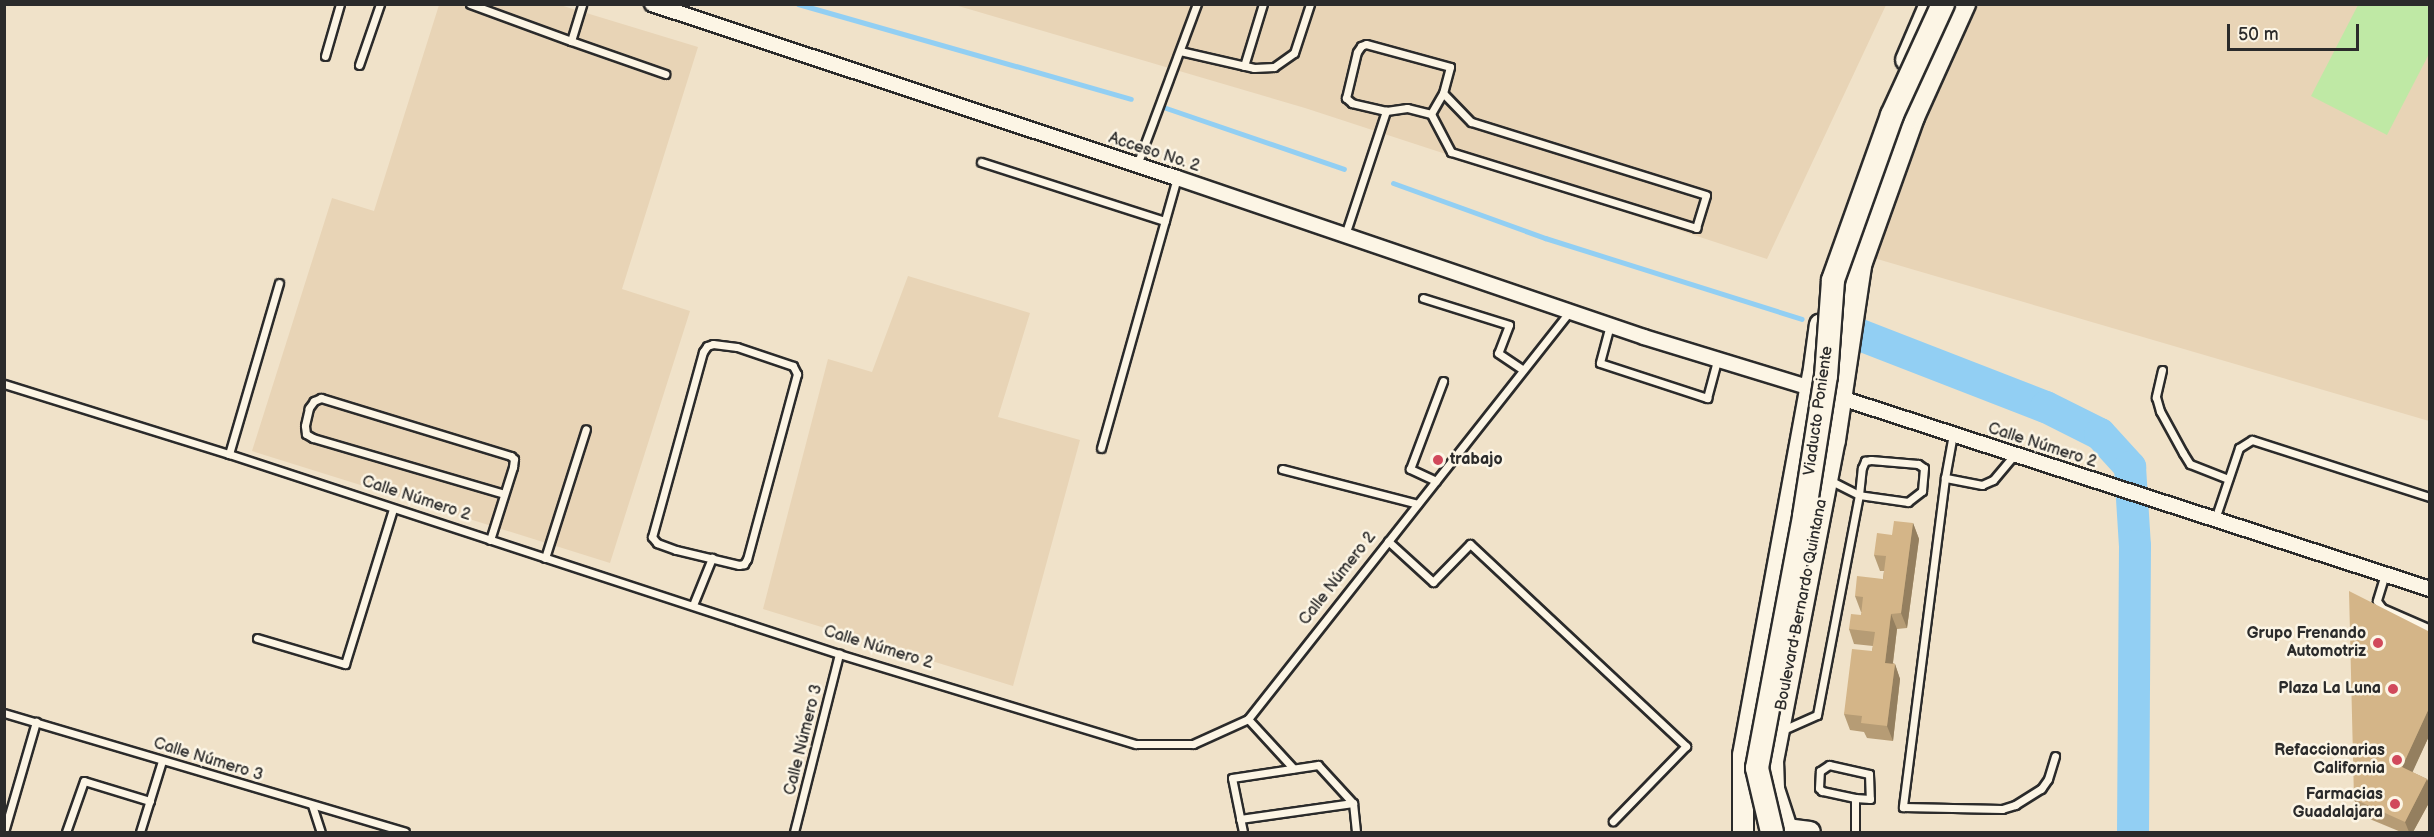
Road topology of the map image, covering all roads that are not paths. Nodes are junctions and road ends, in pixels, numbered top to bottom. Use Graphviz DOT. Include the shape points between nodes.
graph roads {
  1 [pos="340,4"];
  2 [pos="380,4"];
  3 [pos="470,4"];
  4 [pos="582,4"];
  5 [pos="652,4"];
  6 [pos="1197,4"];
  7 [pos="1263,4"];
  8 [pos="1310,4"];
  9 [pos="1930,4"];
  10 [pos="1943,4"];
  11 [pos="1964,4"];
  12 [pos="571,41"];
  13 [pos="1180,51"];
  14 [pos="325,56"];
  15 [pos="359,65"];
  16 [pos="1244,66"];
  17 [pos="666,74"];
  18 [pos="1443,93"];
  19 [pos="1386,111"];
  20 [pos="1431,114"];
  21 [pos="981,162"];
  22 [pos="1137,165"];
  23 [pos="1177,178"];
  24 [pos="1165,220"];
  25 [pos="1345,235"];
  26 [pos="279,283"];
  27 [pos="1424,298"];
  28 [pos="1571,310"];
  29 [pos="1610,325"];
  30 [pos="1644,337"];
  31 [pos="1717,360"];
  32 [pos="1523,370"];
  33 [pos="2162,370"];
  34 [pos="1443,381"];
  35 [pos="1812,382"];
  36 [pos="4,384"];
  37 [pos="1839,397"];
  38 [pos="586,429"];
  39 [pos="1953,434"];
  40 [pos="1101,448"];
  41 [pos="229,454"];
  42 [pos="2015,454"];
  43 [pos="1282,469"];
  44 [pos="1827,478"];
  45 [pos="1946,478"];
  46 [pos="2229,479"];
  47 [pos="1436,481"];
  48 [pos="504,494"];
  49 [pos="1859,495"];
  50 [pos="2430,497"];
  51 [pos="1418,504"];
  52 [pos="393,509"];
  53 [pos="2215,519"];
  54 [pos="490,540"];
  55 [pos="1388,541"];
  56 [pos="545,558"];
  57 [pos="712,558"];
  58 [pos="2385,574"];
  59 [pos="2430,589"];
  60 [pos="693,605"];
  61 [pos="2430,629"];
  62 [pos="258,638"];
  63 [pos="839,654"];
  64 [pos="4,713"];
  65 [pos="1248,719"];
  66 [pos="36,723"];
  67 [pos="1778,733"];
  68 [pos="2055,756"];
  69 [pos="162,761"];
  70 [pos="1293,768"];
  71 [pos="1854,798"];
  72 [pos="150,801"];
  73 [pos="1353,803"];
  74 [pos="312,805"];
  75 [pos="1240,819"];
  76 [pos="1613,821"];
  77 [pos="4,832"];
  78 [pos="66,832"];
  79 [pos="140,832"];
  80 [pos="321,832"];
  81 [pos="405,832"];
  82 [pos="794,832"];
  83 [pos="1243,832"];
  84 [pos="1356,832"];
  85 [pos="1743,832"];
  86 [pos="1779,832"];
  87 [pos="1810,832"];
  88 [pos="1855,832"];
  1 -- 14 [label="lane"];
  2 -- 15 [label="lane"];
  3 -- 12 [label="lane"];
  4 -- 12 [label="lane"];
  5 -- 22 [label="street, Acceso No. 2"];
  6 -- 13 [label="lane"];
  7 -- 16 [label="lane"];
  8 -- 16 [label="lane" via="1294,53 1288,59 1274,67"];
  9 -- 35 [label="street, Boulevard Bernardo Quintana" via="1861,171 1824,293"];
  10 -- 86 [label="main road, Viaducto Poniente, bridge" via="1892,115 1833,280 1826,376 1757,768"];
  11 -- 37 [label="main road, Boulevard Bernardo Quintana" via="1913,117 1860,266"];
  12 -- 17 [label="lane"];
  13 -- 16 [label="lane"];
  13 -- 22 [label="lane"];
  18 -- 19 [label="lane" via="1450,67 1366,44 1360,46 1346,98"];
  18 -- 20 [label="lane"];
  18 -- 20 [label="lane" via="1471,122 1706,195 1696,228 1451,152"];
  19 -- 20 [label="lane" via="1407,108"];
  19 -- 25 [label="lane"];
  21 -- 24 [label="lane"];
  22 -- 23 [label="street, Acceso No. 2"];
  23 -- 24 [label="lane"];
  23 -- 25 [label="street, Acceso No. 2"];
  24 -- 40 [label="lane"];
  25 -- 28 [label="street, Acceso No. 2"];
  26 -- 41 [label="lane"];
  27 -- 32 [label="lane" via="1509,325 1498,353"];
  28 -- 29 [label="street, Acceso No. 2"];
  28 -- 32 [label="lane, Calle Número 2"];
  29 -- 30 [label="street, Acceso No. 2"];
  29 -- 31 [label="lane" via="1600,363 1707,398"];
  30 -- 31 [label="street, Calle Número 2"];
  31 -- 35 [label="street, Calle Número 2"];
  32 -- 47 [label="lane, Calle Número 2"];
  33 -- 46 [label="lane" via="2156,397 2183,453 2190,464"];
  34 -- 47 [label="lane" via="1410,469"];
  35 -- 37 [label="street, Calle Número 2"];
  35 -- 85 [label="street, Boulevard Bernardo Quintana" via="1743,755"];
  36 -- 41 [label="lane, Calle Número 2"];
  37 -- 39 [label="street, Calle Número 2"];
  37 -- 44 [label="main road, Boulevard Bernardo Quintana"];
  38 -- 56 [label="lane"];
  39 -- 42 [label="street, Calle Número 2"];
  39 -- 45 [label="lane"];
  41 -- 52 [label="lane, Calle Número 2"];
  42 -- 45 [label="lane" via="1993,480 1982,485"];
  42 -- 53 [label="street, Calle Número 2"];
  43 -- 51 [label="lane"];
  44 -- 49 [label="lane"];
  44 -- 67 [label="main road, Boulevard Bernardo Quintana"];
  45 -- 68 [label="lane" via="1903,807 2015,805 2041,789"];
  46 -- 50 [label="lane" via="2239,448 2252,440"];
  46 -- 53 [label="lane"];
  47 -- 51 [label="lane, Calle Número 2"];
  48 -- 48 [label="lane" via="313,438 306,434 309,408 321,398 508,454 514,463"];
  48 -- 54 [label="lane"];
  49 -- 49 [label="lane" via="1908,502 1922,491 1924,468 1911,463 1865,461"];
  49 -- 67 [label="lane" via="1817,715"];
  51 -- 55 [label="lane, Calle Número 2"];
  52 -- 54 [label="lane, Calle Número 2"];
  52 -- 62 [label="lane" via="345,664"];
  53 -- 58 [label="street, Calle Número 2"];
  54 -- 56 [label="lane, Calle Número 2"];
  55 -- 65 [label="lane, Calle Número 2"];
  55 -- 76 [label="lane" via="1433,582 1470,544 1686,746"];
  56 -- 60 [label="lane, Calle Número 2"];
  57 -- 57 [label="lane" via="739,565 747,559 798,374 793,366 736,347 713,344 703,352 652,537 676,550"];
  57 -- 60 [label="lane"];
  58 -- 59 [label="street, Calle Número 2"];
  58 -- 61 [label="lane" via="2378,601 2382,608"];
  60 -- 63 [label="lane, Calle Número 2"];
  63 -- 65 [label="lane, Calle Número 2" via="1136,744 1193,744"];
  63 -- 82 [label="lane, Calle Número 3"];
  64 -- 66 [label="lane, Calle Número 3"];
  65 -- 70 [label="lane"];
  66 -- 69 [label="lane, Calle Número 3"];
  66 -- 77 [label="lane"];
  67 -- 86 [label="main road, Boulevard Bernardo Quintana" via="1772,761"];
  69 -- 72 [label="lane"];
  69 -- 74 [label="lane, Calle Número 3"];
  70 -- 73 [label="lane" via="1318,765"];
  70 -- 75 [label="lane" via="1232,778"];
  71 -- 71 [label="lane" via="1819,788 1824,766 1869,774 1870,799"];
  71 -- 88 [label="lane"];
  72 -- 78 [label="lane" via="84,781"];
  72 -- 79 [label="lane"];
  73 -- 75 [label="lane"];
  73 -- 84 [label="lane"];
  74 -- 80 [label="lane"];
  74 -- 81 [label="lane, Calle Número 3"];
  75 -- 83 [label="lane"];
  86 -- 87 [label="street"];
}
